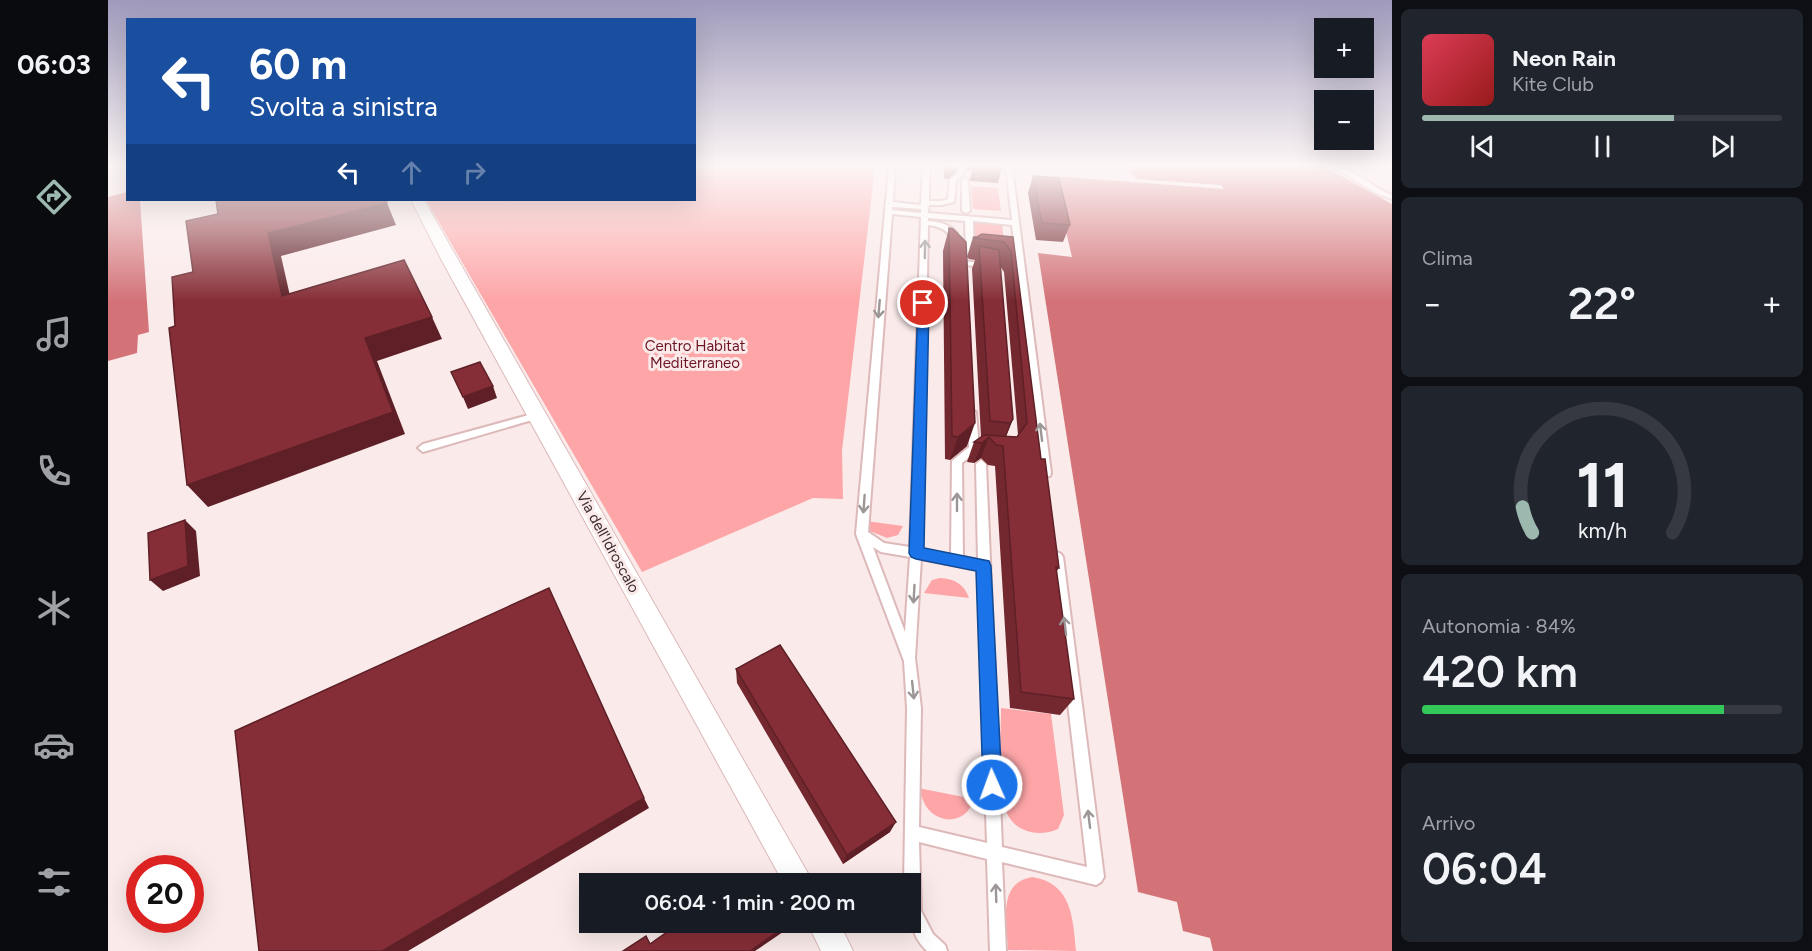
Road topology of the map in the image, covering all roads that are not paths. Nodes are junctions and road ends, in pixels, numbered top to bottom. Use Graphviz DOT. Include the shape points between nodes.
graph roads {
  1 [pos="423,211"];
  2 [pos="888,211"];
  3 [pos="920,211"];
  4 [pos="968,211"];
  5 [pos="1014,211"];
  6 [pos="926,212"];
  7 [pos="968,215"];
  8 [pos="1015,219"];
  9 [pos="963,257"];
  10 [pos="998,272"];
  11 [pos="967,275"];
  12 [pos="972,402"];
  13 [pos="536,416"];
  14 [pos="423,448"];
  15 [pos="981,464"];
  16 [pos="1048,488"];
  17 [pos="862,534"];
  18 [pos="1055,546"];
  19 [pos="916,553"];
  20 [pos="957,561"];
  21 [pos="984,566"];
  22 [pos="910,661"];
  23 [pos="912,833"];
  24 [pos="994,853"];
  25 [pos="794,873"];
  26 [pos="939,951"];
  27 [pos="998,951"];
  1 -- 13 [label="street, Via dell'Idroscalo"];
  2 -- 17 [label="lane, one-way"];
  3 -- 6 [label="lane"];
  4 -- 7 [label="lane"];
  5 -- 8 [label="lane"];
  6 -- 7 [label="lane"];
  6 -- 9 [label="lane" via="953,233"];
  19 -- 6 [label="lane, one-way"];
  7 -- 8 [label="lane"];
  7 -- 9 [label="lane"];
  16 -- 8 [label="lane, one-way"];
  9 -- 10 [label="lane" via="994,267"];
  9 -- 11 [label="lane"];
  20 -- 12 [label="lane, one-way" via="957,461 979,449"];
  13 -- 14 [label="lane"];
  13 -- 25 [label="street, Via dell'Idroscalo"];
  15 -- 21 [label="lane"];
  17 -- 19 [label="lane" via="881,547"];
  17 -- 22 [label="lane"];
  24 -- 18 [label="lane, one-way" via="1096,877"];
  19 -- 20 [label="lane"];
  19 -- 22 [label="lane, one-way"];
  20 -- 21 [label="lane"];
  21 -- 24 [label="lane"];
  22 -- 23 [label="lane, one-way" via="915,708"];
  23 -- 24 [label="lane"];
  23 -- 26 [label="lane" via="913,912 927,940"];
  27 -- 24 [label="lane, one-way"];
}
